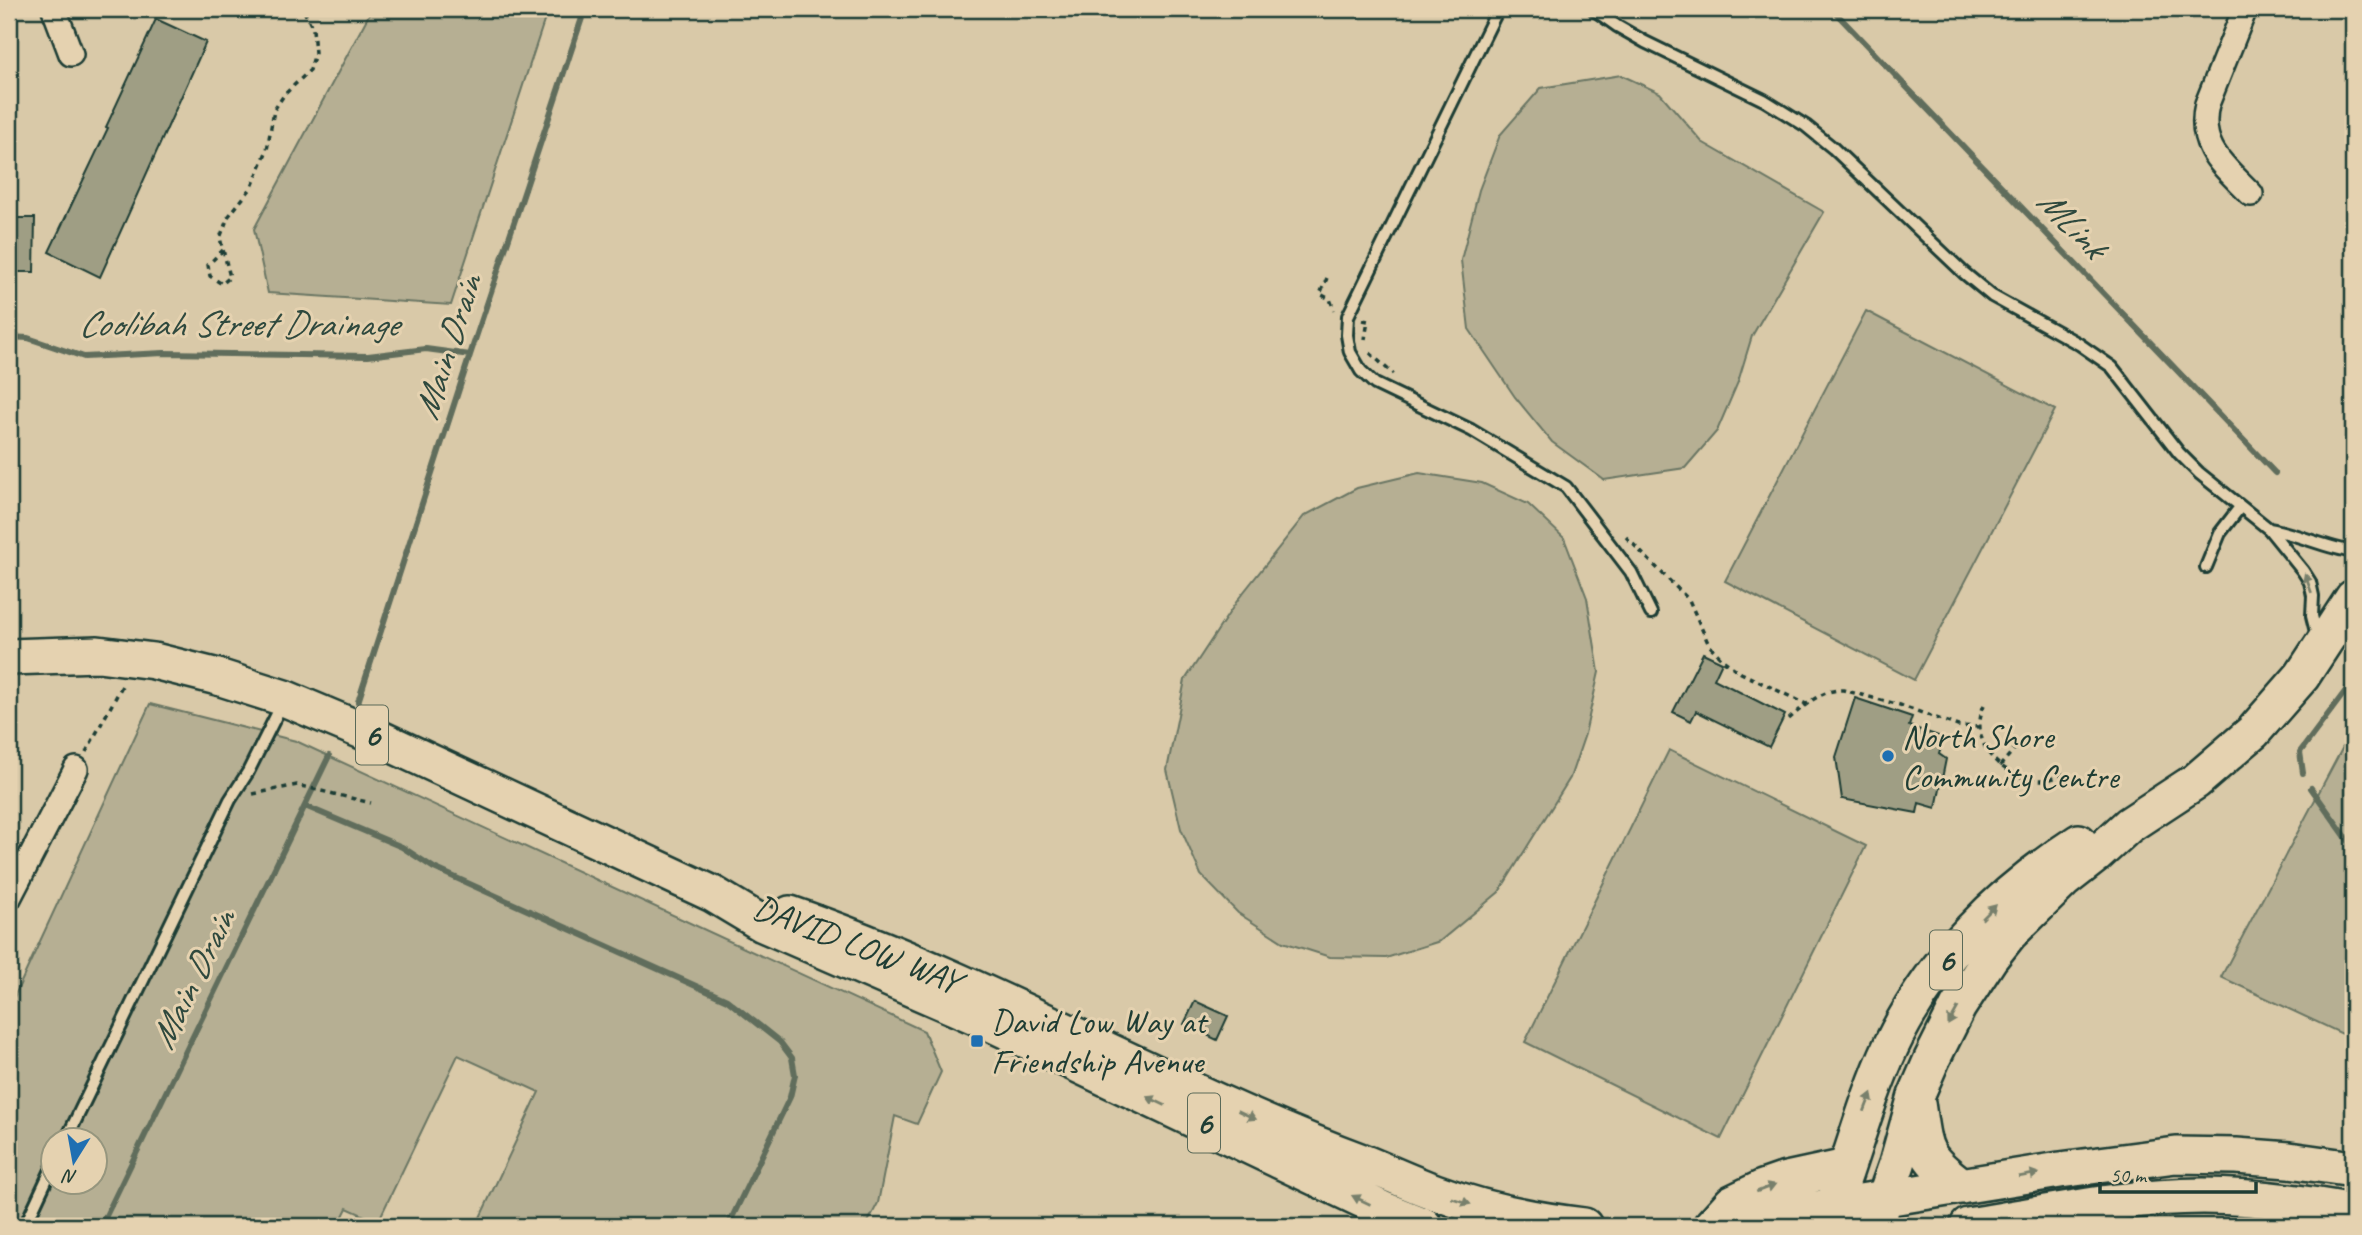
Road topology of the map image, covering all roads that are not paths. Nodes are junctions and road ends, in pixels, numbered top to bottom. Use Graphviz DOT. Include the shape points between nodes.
graph roads {
  1 [pos="54,9"];
  2 [pos="1498,9"];
  3 [pos="1593,9"];
  4 [pos="2245,9"];
  5 [pos="71,54"];
  6 [pos="2251,194"];
  7 [pos="2240,507"];
  8 [pos="2269,529"];
  9 [pos="2353,552"];
  10 [pos="2206,568"];
  11 [pos="2352,597"];
  12 [pos="1650,613"];
  13 [pos="2320,649"];
  14 [pos="9,657"];
  15 [pos="284,698"];
  16 [pos="76,769"];
  17 [pos="2129,825"];
  18 [pos="9,898"];
  19 [pos="913,975"];
  20 [pos="1916,1096"];
  21 [pos="73,1126"];
  22 [pos="1846,1167"];
  23 [pos="2353,1169"];
  24 [pos="1962,1186"];
  25 [pos="39,1196"];
  26 [pos="1880,1212"];
  27 [pos="2353,1212"];
  28 [pos="1830,1216"];
  29 [pos="25,1226"];
  30 [pos="1424,1226"];
  31 [pos="1584,1226"];
  32 [pos="1711,1226"];
  33 [pos="1971,1226"];
  1 -- 5 [label="street"];
  2 -- 12 [label="lane" via="1348,316 1350,352 1375,384 1471,430 1566,487 1631,572"];
  3 -- 7 [label="lane" via="1645,43 1764,100 1806,126 1992,296 2112,367 2179,453"];
  4 -- 6 [label="street" via="2207,104 2204,132 2219,161"];
  7 -- 8 [label="lane"];
  7 -- 10 [label="lane" via="2220,533"];
  8 -- 9 [label="lane"];
  13 -- 8 [label="lane, one-way" via="2310,582"];
  11 -- 13 [label="main road, 6"];
  13 -- 17 [label="main road, 6" via="2253,733 2196,781"];
  14 -- 15 [label="main road, DAVID LOW WAY / 6" via="98,654 154,661"];
  15 -- 19 [label="main road, DAVID LOW WAY / 6" via="712,894 769,906"];
  15 -- 21 [label="lane"];
  16 -- 18 [label="street"];
  17 -- 20 [label="main road, 6, one-way" via="2037,906 1990,958 1945,1031"];
  22 -- 17 [label="main road, 6, one-way" via="1892,1045 1949,956 1996,904 2028,877 2088,836"];
  30 -- 19 [label="main road, DAVID LOW WAY / 6, one-way" via="1195,1119"];
  19 -- 31 [label="main road, DAVID LOW WAY / 6, one-way" via="1427,1189 1518,1216"];
  20 -- 24 [label="main road" via="1924,1146 1936,1165"];
  20 -- 26 [label="main road, 6"];
  22 -- 28 [label="main road"];
  32 -- 22 [label="main road, one-way" via="1731,1203 1763,1188"];
  24 -- 23 [label="main road, one-way" via="2176,1155 2249,1157"];
  24 -- 26 [label="main road"];
  25 -- 29 [label="lane"];
  26 -- 28 [label="main road"];
  27 -- 33 [label="main road" via="2203,1196 2118,1202"];
  28 -- 32 [label="main road"];
}
